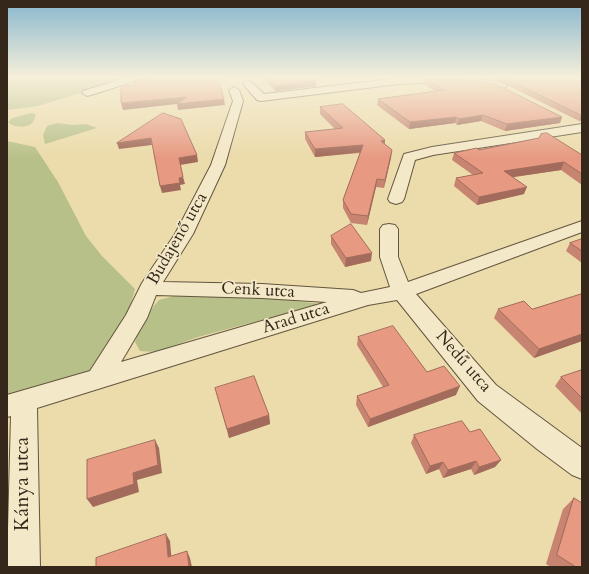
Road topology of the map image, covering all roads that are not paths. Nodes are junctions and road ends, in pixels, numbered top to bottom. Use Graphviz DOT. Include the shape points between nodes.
graph roads {
  1 [pos="237,105"];
  2 [pos="567,121"];
  3 [pos="581,128"];
  4 [pos="396,199"];
  5 [pos="582,226"];
  6 [pos="389,229"];
  7 [pos="149,288"];
  8 [pos="402,292"];
  9 [pos="367,298"];
  10 [pos="97,380"];
  11 [pos="15,404"];
  12 [pos="582,465"];
  13 [pos="22,567"];
  1 -- 7 [label="street, Budajenő utca" via="218,166 184,234"];
  2 -- 3 [label="street"];
  3 -- 4 [label="street" via="432,150 409,157"];
  5 -- 8 [label="street, Arad utca"];
  6 -- 8 [label="street, Nedű utca" via="390,257"];
  7 -- 9 [label="street, Cenk utca" via="262,291"];
  7 -- 10 [label="street, Budajenő utca" via="136,318"];
  8 -- 9 [label="street, Arad utca"];
  8 -- 12 [label="street, Nedű utca" via="488,392"];
  9 -- 10 [label="street, Arad utca"];
  10 -- 11 [label="street, Arad utca"];
  11 -- 13 [label="street, Kánya utca"];
}
